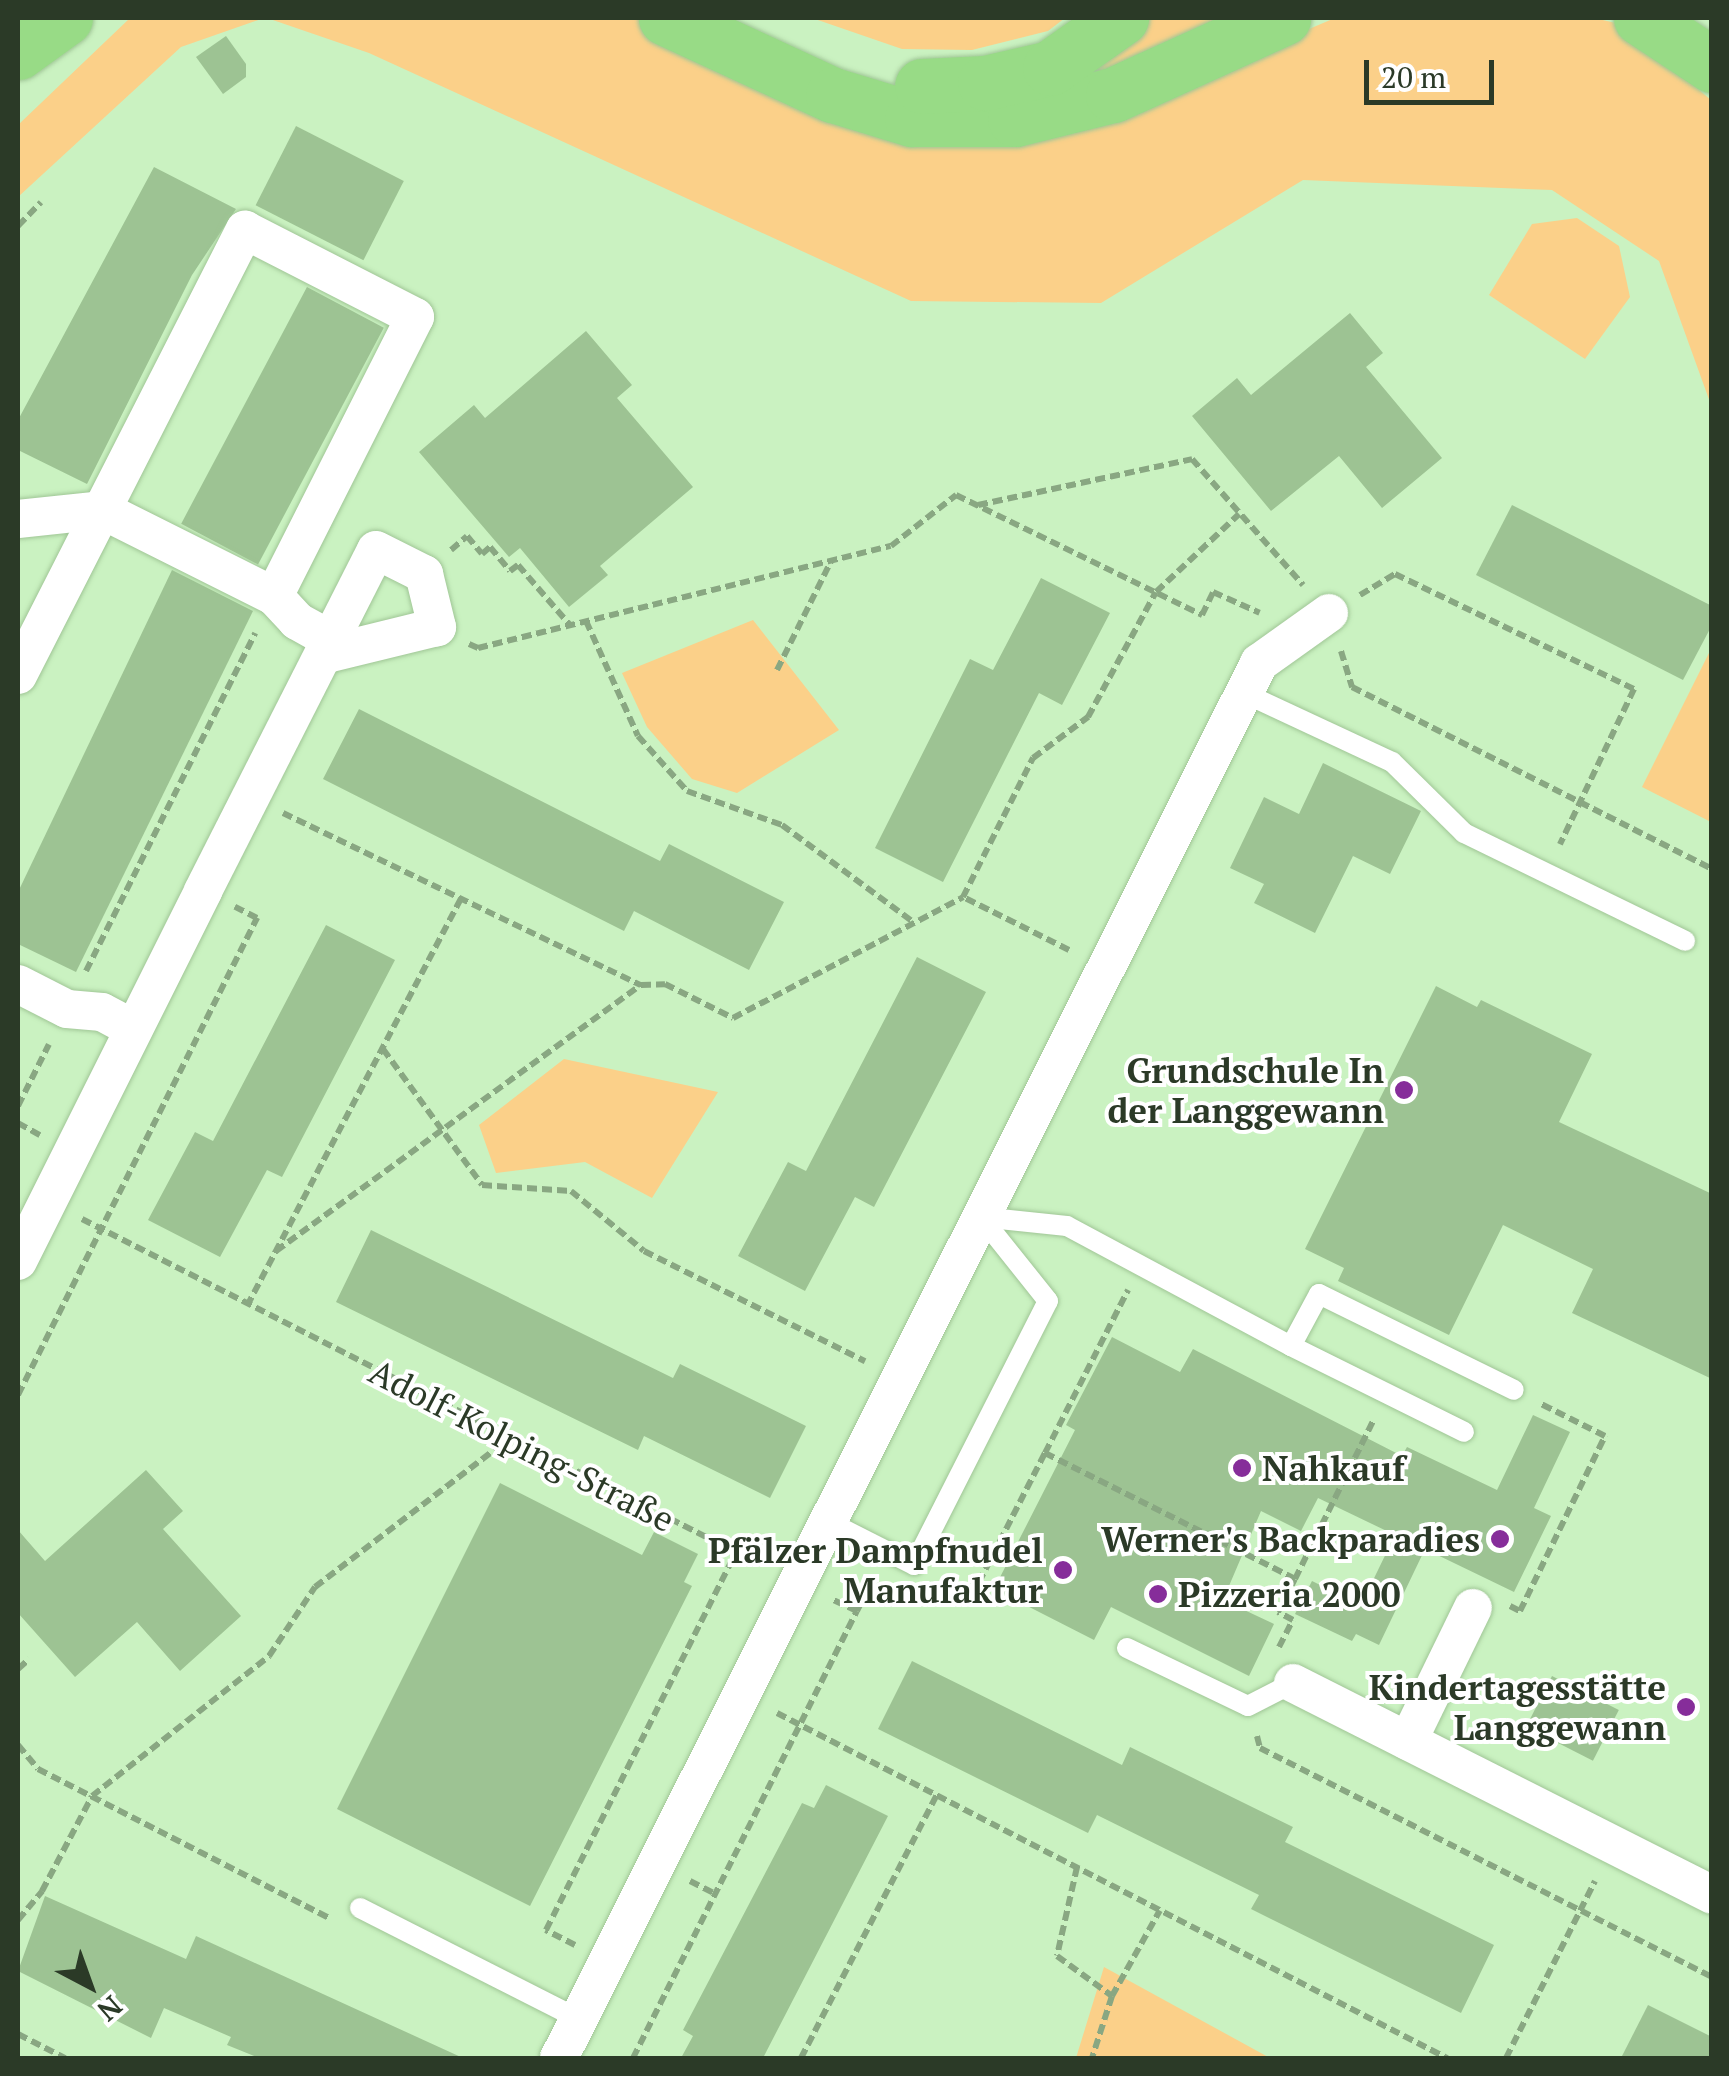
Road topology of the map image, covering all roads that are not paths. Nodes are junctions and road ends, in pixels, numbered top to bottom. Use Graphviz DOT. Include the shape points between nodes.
graph roads {
  1 [pos="66,18"];
  2 [pos="666,18"];
  3 [pos="728,18"];
  4 [pos="1121,18"];
  5 [pos="1283,18"];
  6 [pos="1640,18"];
  7 [pos="18,52"];
  8 [pos="1712,65"];
  9 [pos="102,510"];
  10 [pos="18,519"];
  11 [pos="278,611"];
  12 [pos="1316,622"];
  13 [pos="327,647"];
  14 [pos="18,675"];
  15 [pos="1244,693"];
  16 [pos="1685,941"];
  17 [pos="18,984"];
  18 [pos="95,1009"];
  19 [pos="982,1217"];
  20 [pos="20,1249"];
  21 [pos="1292,1346"];
  22 [pos="1514,1390"];
  23 [pos="1464,1432"];
  24 [pos="829,1522"];
  25 [pos="1473,1608"];
  26 [pos="1127,1648"];
  27 [pos="1293,1683"];
  28 [pos="1408,1742"];
  29 [pos="1712,1895"];
  30 [pos="360,1908"];
  31 [pos="579,2018"];
  32 [pos="559,2058"];
  1 -- 7 [label="highway"];
  2 -- 5 [label="highway" via="833,96 896,114 1014,120 1113,95"];
  3 -- 4 [label="highway" via="834,67 935,88 1050,68"];
  6 -- 8 [label="highway"];
  9 -- 10 [label="street"];
  9 -- 11 [label="street"];
  9 -- 11 [label="street" via="245,230 415,317"];
  9 -- 14 [label="street"];
  11 -- 13 [label="street"];
  12 -- 15 [label="street" via="1259,663"];
  13 -- 13 [label="street" via="437,628 424,574 376,550"];
  13 -- 18 [label="street" via="203,891"];
  15 -- 16 [label="lane" via="1392,762 1464,833"];
  15 -- 19 [label="street"];
  17 -- 18 [label="street"];
  18 -- 20 [label="street" via="47,1202"];
  19 -- 21 [label="lane" via="1067,1226"];
  19 -- 24 [label="street"];
  19 -- 24 [label="lane" via="1048,1301 914,1565"];
  21 -- 22 [label="lane" via="1320,1294"];
  21 -- 23 [label="lane"];
  24 -- 31 [label="street"];
  25 -- 28 [label="street"];
  26 -- 27 [label="lane" via="1248,1706"];
  27 -- 28 [label="street"];
  28 -- 29 [label="street"];
  30 -- 31 [label="lane"];
  31 -- 32 [label="street"];
}
